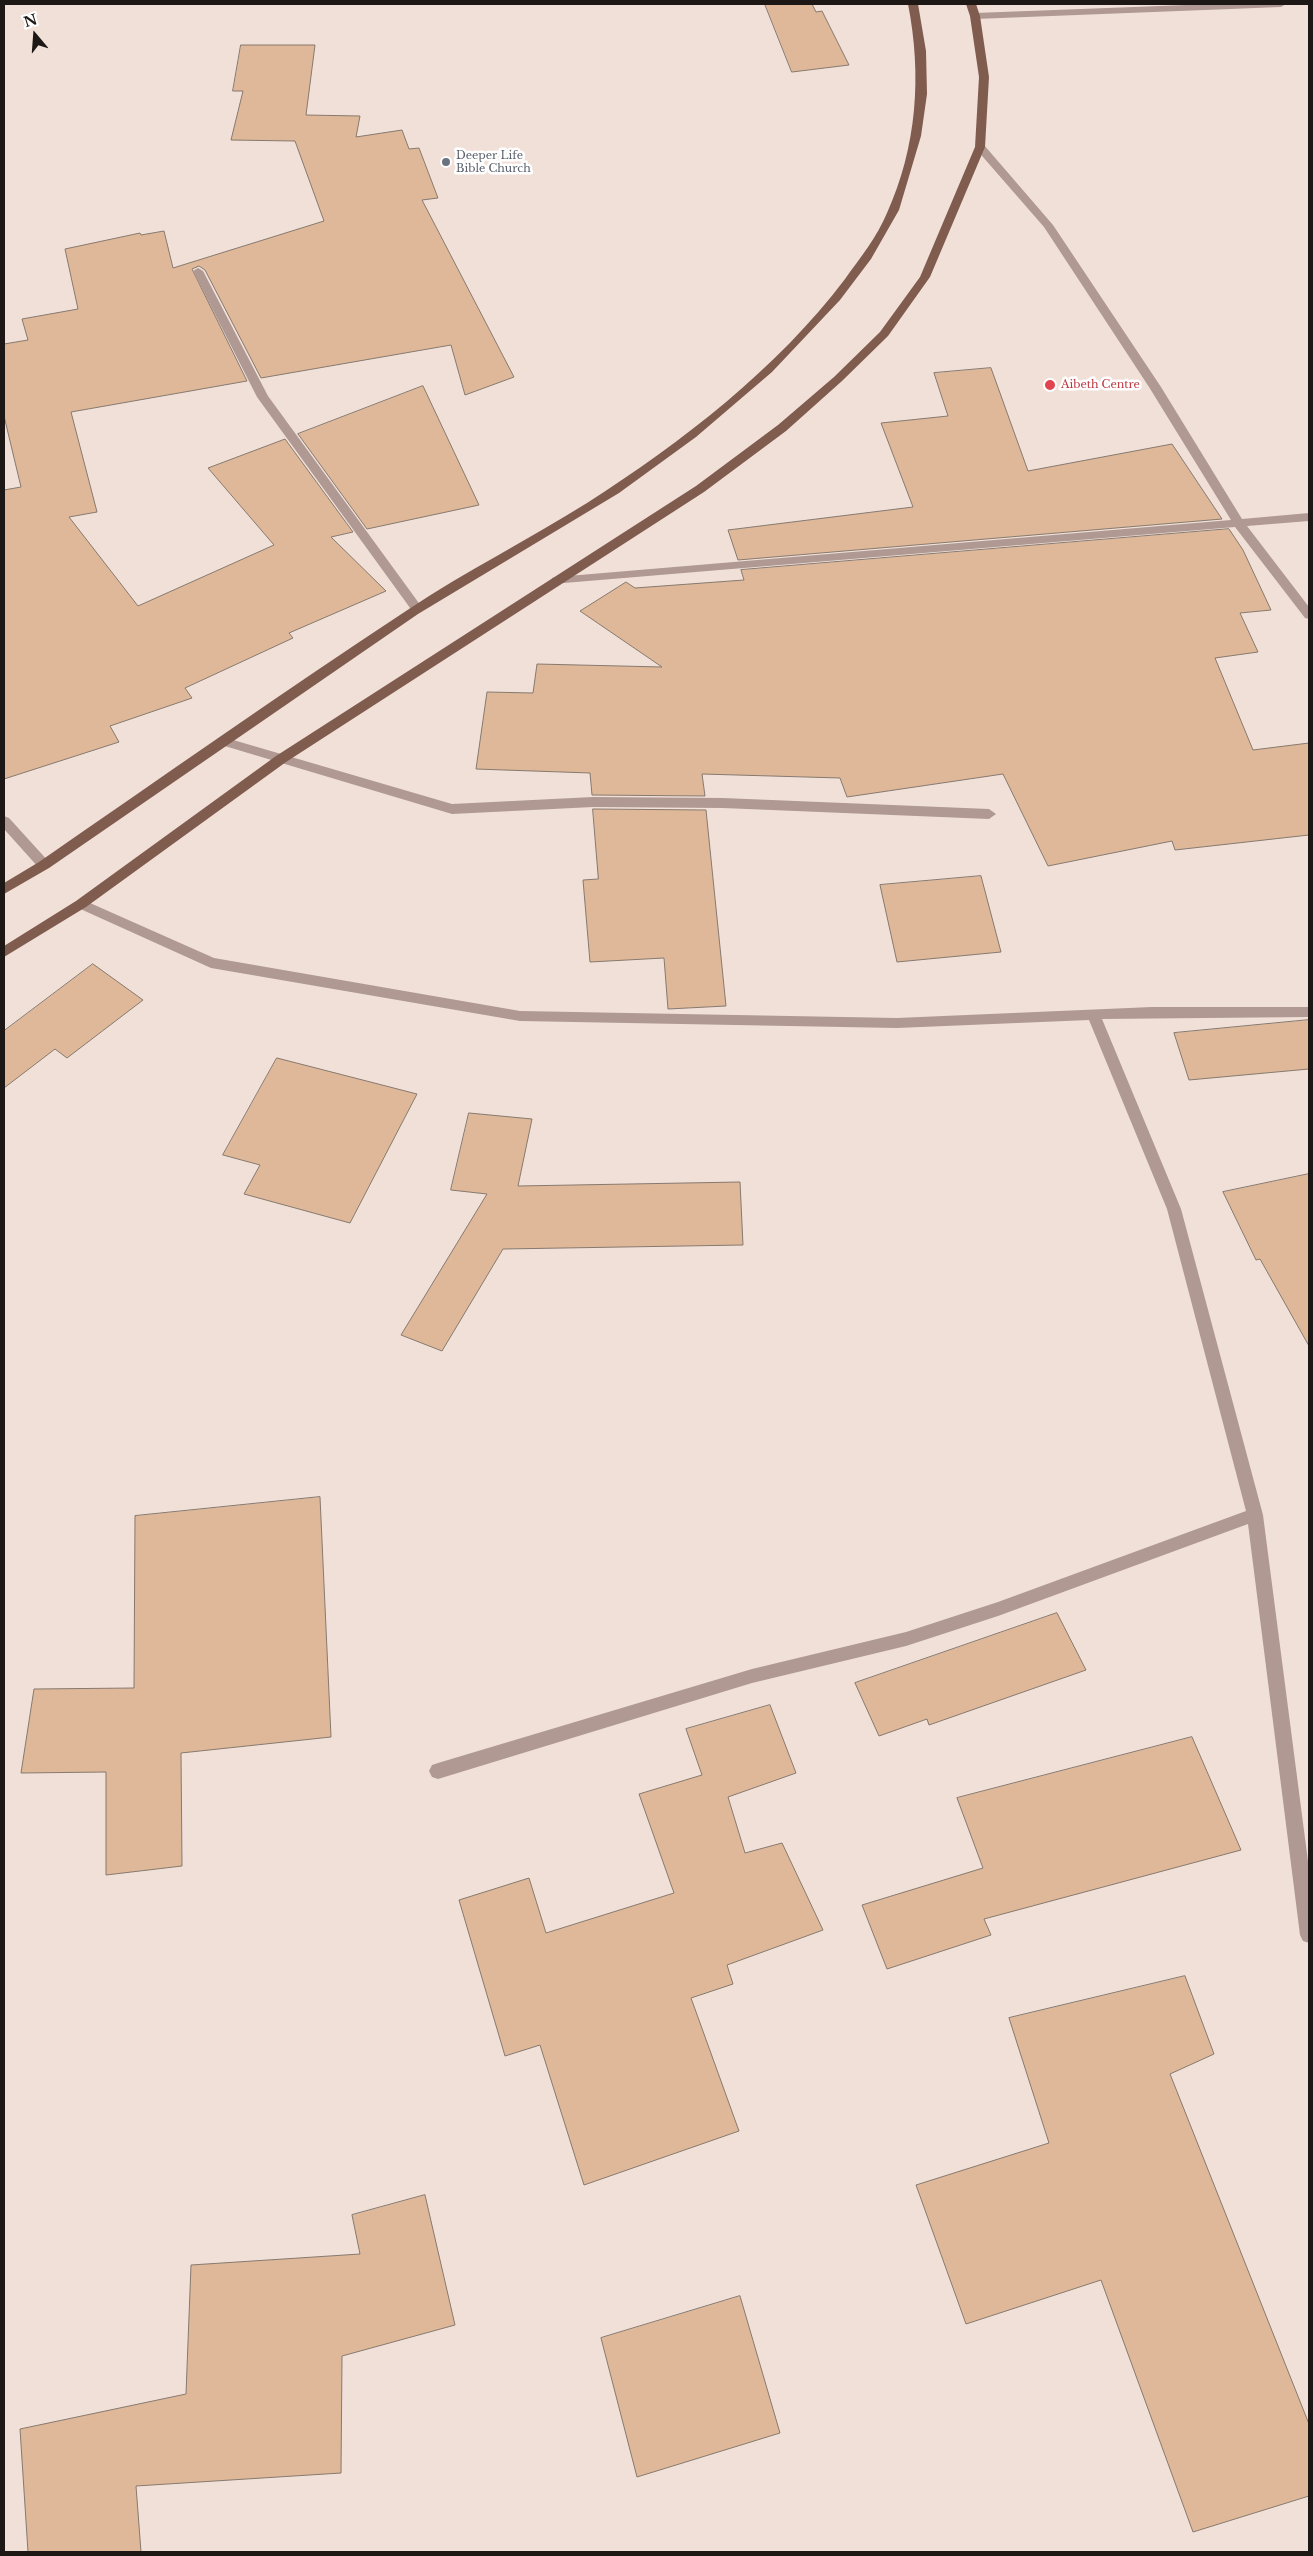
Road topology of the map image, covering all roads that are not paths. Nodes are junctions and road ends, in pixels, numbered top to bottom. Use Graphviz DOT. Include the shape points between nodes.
graph roads {
  1 [pos="913,4"];
  2 [pos="971,4"];
  3 [pos="1281,4"];
  4 [pos="976,16"];
  5 [pos="980,147"];
  6 [pos="198,271"];
  7 [pos="1309,517"];
  8 [pos="1239,524"];
  9 [pos="556,581"];
  10 [pos="417,609"];
  11 [pos="1309,615"];
  12 [pos="223,741"];
  13 [pos="281,760"];
  14 [pos="989,814"];
  15 [pos="4,821"];
  16 [pos="44,864"];
  17 [pos="4,889"];
  18 [pos="81,904"];
  19 [pos="4,952"];
  20 [pos="1309,1012"];
  21 [pos="1093,1014"];
  22 [pos="1255,1515"];
  23 [pos="438,1771"];
  24 [pos="1309,1935"];
  1 -- 10 [label="main road" via="920,37 924,87 913,151 891,217 859,267 813,326 763,375 689,436 614,491"];
  2 -- 4 [label="main road"];
  3 -- 4 [label="street"];
  4 -- 5 [label="main road" via="984,77"];
  5 -- 8 [label="street" via="1048,225 1155,387"];
  5 -- 9 [label="main road" via="925,277 884,334 782,428 700,489"];
  6 -- 10 [label="street" via="262,397"];
  7 -- 8 [label="street"];
  8 -- 9 [label="street"];
  8 -- 11 [label="street"];
  9 -- 13 [label="main road"];
  10 -- 12 [label="main road"];
  12 -- 13 [label="street"];
  12 -- 16 [label="main road"];
  13 -- 14 [label="street" via="452,809 593,802 714,802"];
  13 -- 18 [label="main road"];
  15 -- 16 [label="street"];
  16 -- 17 [label="main road"];
  18 -- 19 [label="main road"];
  18 -- 21 [label="street" via="211,963 520,1016 897,1023"];
  20 -- 21 [label="street"];
  21 -- 22 [label="street" via="1174,1209"];
  22 -- 23 [label="street" via="998,1609 906,1639 752,1676"];
  22 -- 24 [label="street"];
}
